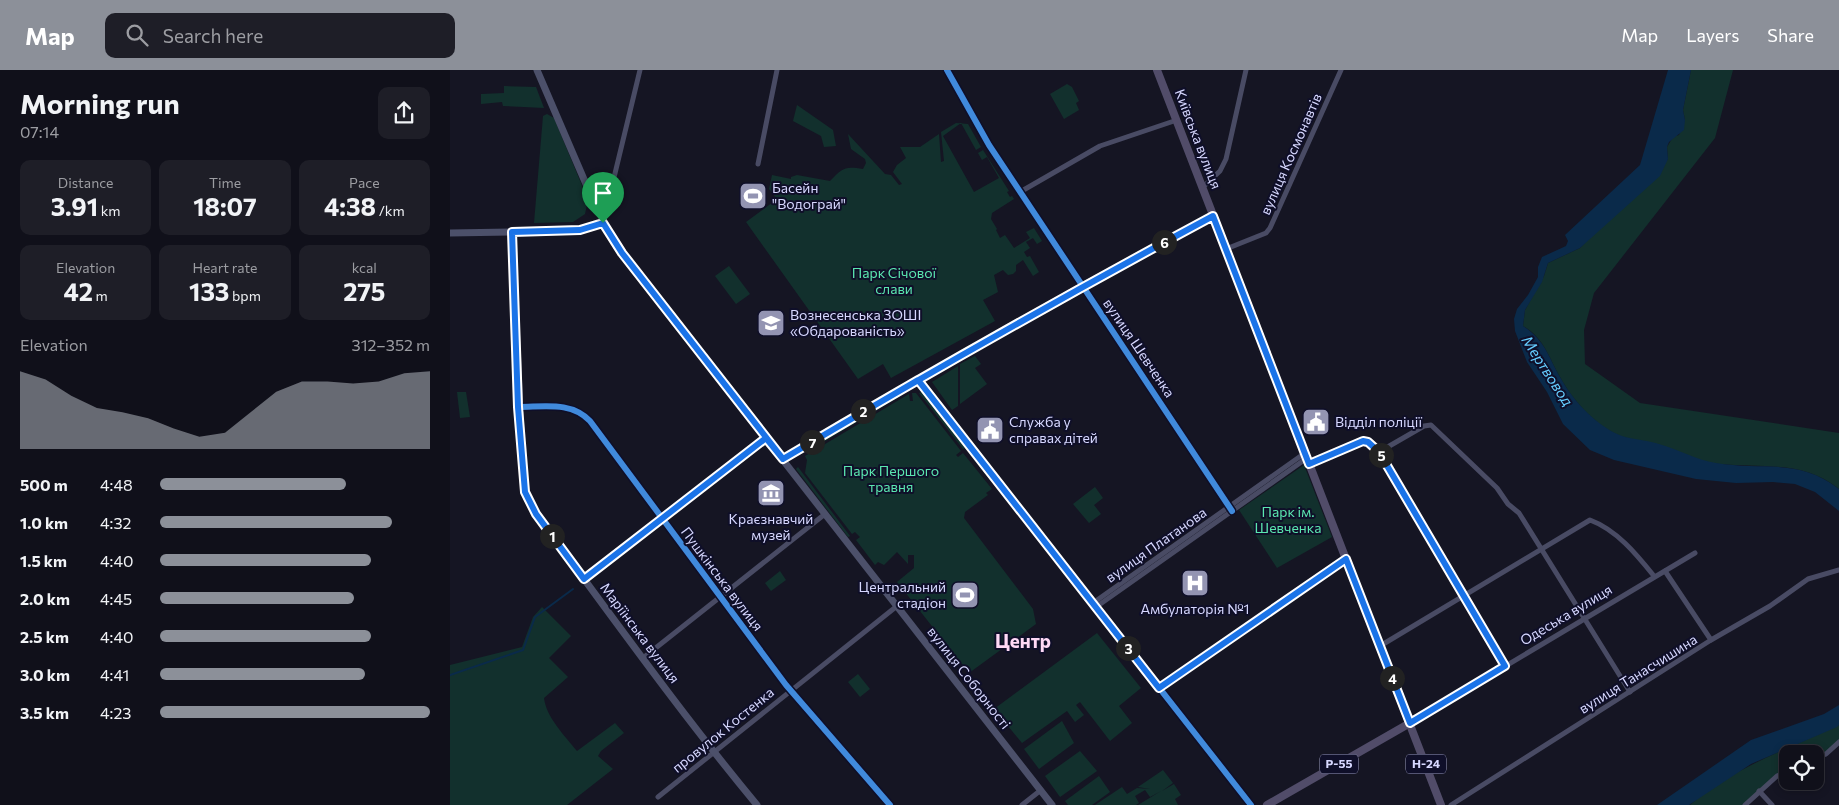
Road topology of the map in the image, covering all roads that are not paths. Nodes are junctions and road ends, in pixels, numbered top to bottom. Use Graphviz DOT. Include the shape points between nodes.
graph roads {
  1 [pos="537,70"];
  2 [pos="640,70"];
  3 [pos="777,70"];
  4 [pos="947,70"];
  5 [pos="1157,70"];
  6 [pos="1246,70"];
  7 [pos="1341,70"];
  8 [pos="1177,120"];
  9 [pos="758,164"];
  10 [pos="1203,187"];
  11 [pos="1020,192"];
  12 [pos="1213,216"];
  13 [pos="603,223"];
  14 [pos="512,232"];
  15 [pos="451,234"];
  16 [pos="1226,249"];
  17 [pos="1082,286"];
  18 [pos="918,380"];
  19 [pos="518,407"];
  20 [pos="766,438"];
  21 [pos="1379,452"];
  22 [pos="783,459"];
  23 [pos="1307,459"];
  24 [pos="1231,509"];
  25 [pos="826,514"];
  26 [pos="662,518"];
  27 [pos="1541,550"];
  28 [pos="1696,553"];
  29 [pos="1346,559"];
  30 [pos="1839,570"];
  31 [pos="1665,571"];
  32 [pos="1654,576"];
  33 [pos="584,579"];
  34 [pos="1462,596"];
  35 [pos="720,597"];
  36 [pos="1094,605"];
  37 [pos="897,606"];
  38 [pos="1584,619"];
  39 [pos="1711,640"];
  40 [pos="1380,646"];
  41 [pos="642,658"];
  42 [pos="1505,666"];
  43 [pos="1159,688"];
  44 [pos="790,689"];
  45 [pos="1630,692"];
  46 [pos="1410,723"];
  47 [pos="1839,742"];
  48 [pos="713,751"];
  49 [pos="1824,755"];
  50 [pos="1779,777"];
  51 [pos="1041,790"];
  52 [pos="1759,791"];
  53 [pos="658,797"];
  54 [pos="757,805"];
  55 [pos="890,805"];
  56 [pos="1022,805"];
  57 [pos="1052,805"];
  58 [pos="1251,805"];
  59 [pos="1267,805"];
  60 [pos="1441,805"];
  61 [pos="1451,805"];
  62 [pos="1744,805"];
  63 [pos="1772,805"];
  1 -- 13 [label="main road, вулиця Соборності"];
  2 -- 13 [label="street"];
  3 -- 9 [label="street"];
  4 -- 11 [label="street, вулиця Шевченка"];
  5 -- 8 [label="main road, Київська вулиця / Н-24"];
  6 -- 10 [label="street" via="1226,159"];
  7 -- 16 [label="street, вулиця Космонавтів" via="1270,228 1266,233"];
  8 -- 10 [label="main road, Київська вулиця / Н-24"];
  8 -- 11 [label="street" via="1100,146"];
  10 -- 12 [label="main road, Київська вулиця / Н-24"];
  11 -- 17 [label="street, вулиця Шевченка"];
  12 -- 16 [label="main road, Київська вулиця / Н-24"];
  12 -- 17 [label="main road"];
  13 -- 14 [label="main road" via="580,230"];
  13 -- 20 [label="main road, вулиця Соборності" via="622,253"];
  14 -- 15 [label="main road"];
  14 -- 19 [label="main road, Маріїнська вулиця"];
  16 -- 23 [label="main road, Київська вулиця / Н-24"];
  17 -- 18 [label="main road"];
  17 -- 24 [label="street, вулиця Шевченка"];
  18 -- 22 [label="main road"];
  18 -- 36 [label="street"];
  19 -- 26 [label="street, Пушкінська вулиця" via="570,407 582,413"];
  19 -- 33 [label="main road, Маріїнська вулиця" via="527,499"];
  20 -- 22 [label="main road, вулиця Соборності"];
  20 -- 26 [label="street"];
  21 -- 23 [label="street, вулиця Платанова" via="1363,441"];
  21 -- 27 [label="street" via="1424,426 1432,425 1519,513"];
  21 -- 34 [label="street"];
  22 -- 25 [label="main road, вулиця Соборності"];
  23 -- 24 [label="street, вулиця Платанова"];
  23 -- 29 [label="main road, Київська вулиця / Н-24"];
  24 -- 36 [label="street, вулиця Платанова"];
  25 -- 35 [label="street"];
  25 -- 37 [label="main road, вулиця Соборності"];
  26 -- 33 [label="street"];
  26 -- 35 [label="street, Пушкінська вулиця"];
  27 -- 32 [label="street" via="1590,520 1602,525 1636,554"];
  27 -- 34 [label="street"];
  27 -- 38 [label="street"];
  28 -- 31 [label="street, Одеська вулиця"];
  29 -- 40 [label="main road, Київська вулиця / Н-24"];
  29 -- 43 [label="street"];
  30 -- 39 [label="street, вулиця Танасчишина" via="1808,579 1770,606"];
  31 -- 32 [label="street, Одеська вулиця"];
  31 -- 39 [label="street"];
  32 -- 38 [label="street, Одеська вулиця"];
  33 -- 41 [label="main road, Маріїнська вулиця"];
  34 -- 40 [label="street"];
  34 -- 42 [label="street"];
  35 -- 41 [label="street"];
  35 -- 44 [label="street, Пушкінська вулиця"];
  36 -- 43 [label="street"];
  37 -- 44 [label="street, провулок Костенка"];
  37 -- 51 [label="main road, вулиця Соборності"];
  38 -- 42 [label="street, Одеська вулиця"];
  38 -- 45 [label="street"];
  39 -- 45 [label="street, вулиця Танасчишина"];
  40 -- 46 [label="main road, Київська вулиця / Н-24"];
  41 -- 48 [label="main road, Маріїнська вулиця"];
  42 -- 46 [label="street, Одеська вулиця"];
  43 -- 58 [label="street"];
  44 -- 48 [label="street, провулок Костенка"];
  44 -- 55 [label="street, Пушкінська вулиця"];
  45 -- 61 [label="street, вулиця Танасчишина"];
  46 -- 59 [label="main road, Одеська вулиця / Р-55"];
  46 -- 60 [label="main road, Київська вулиця / Н-24"];
  47 -- 49 [label="street"];
  48 -- 53 [label="street, провулок Костенка"];
  48 -- 54 [label="main road, Маріїнська вулиця"];
  50 -- 52 [label="street"];
  51 -- 56 [label="street"];
  51 -- 57 [label="main road, вулиця Соборності"];
  52 -- 62 [label="street"];
  52 -- 63 [label="street"];
}
